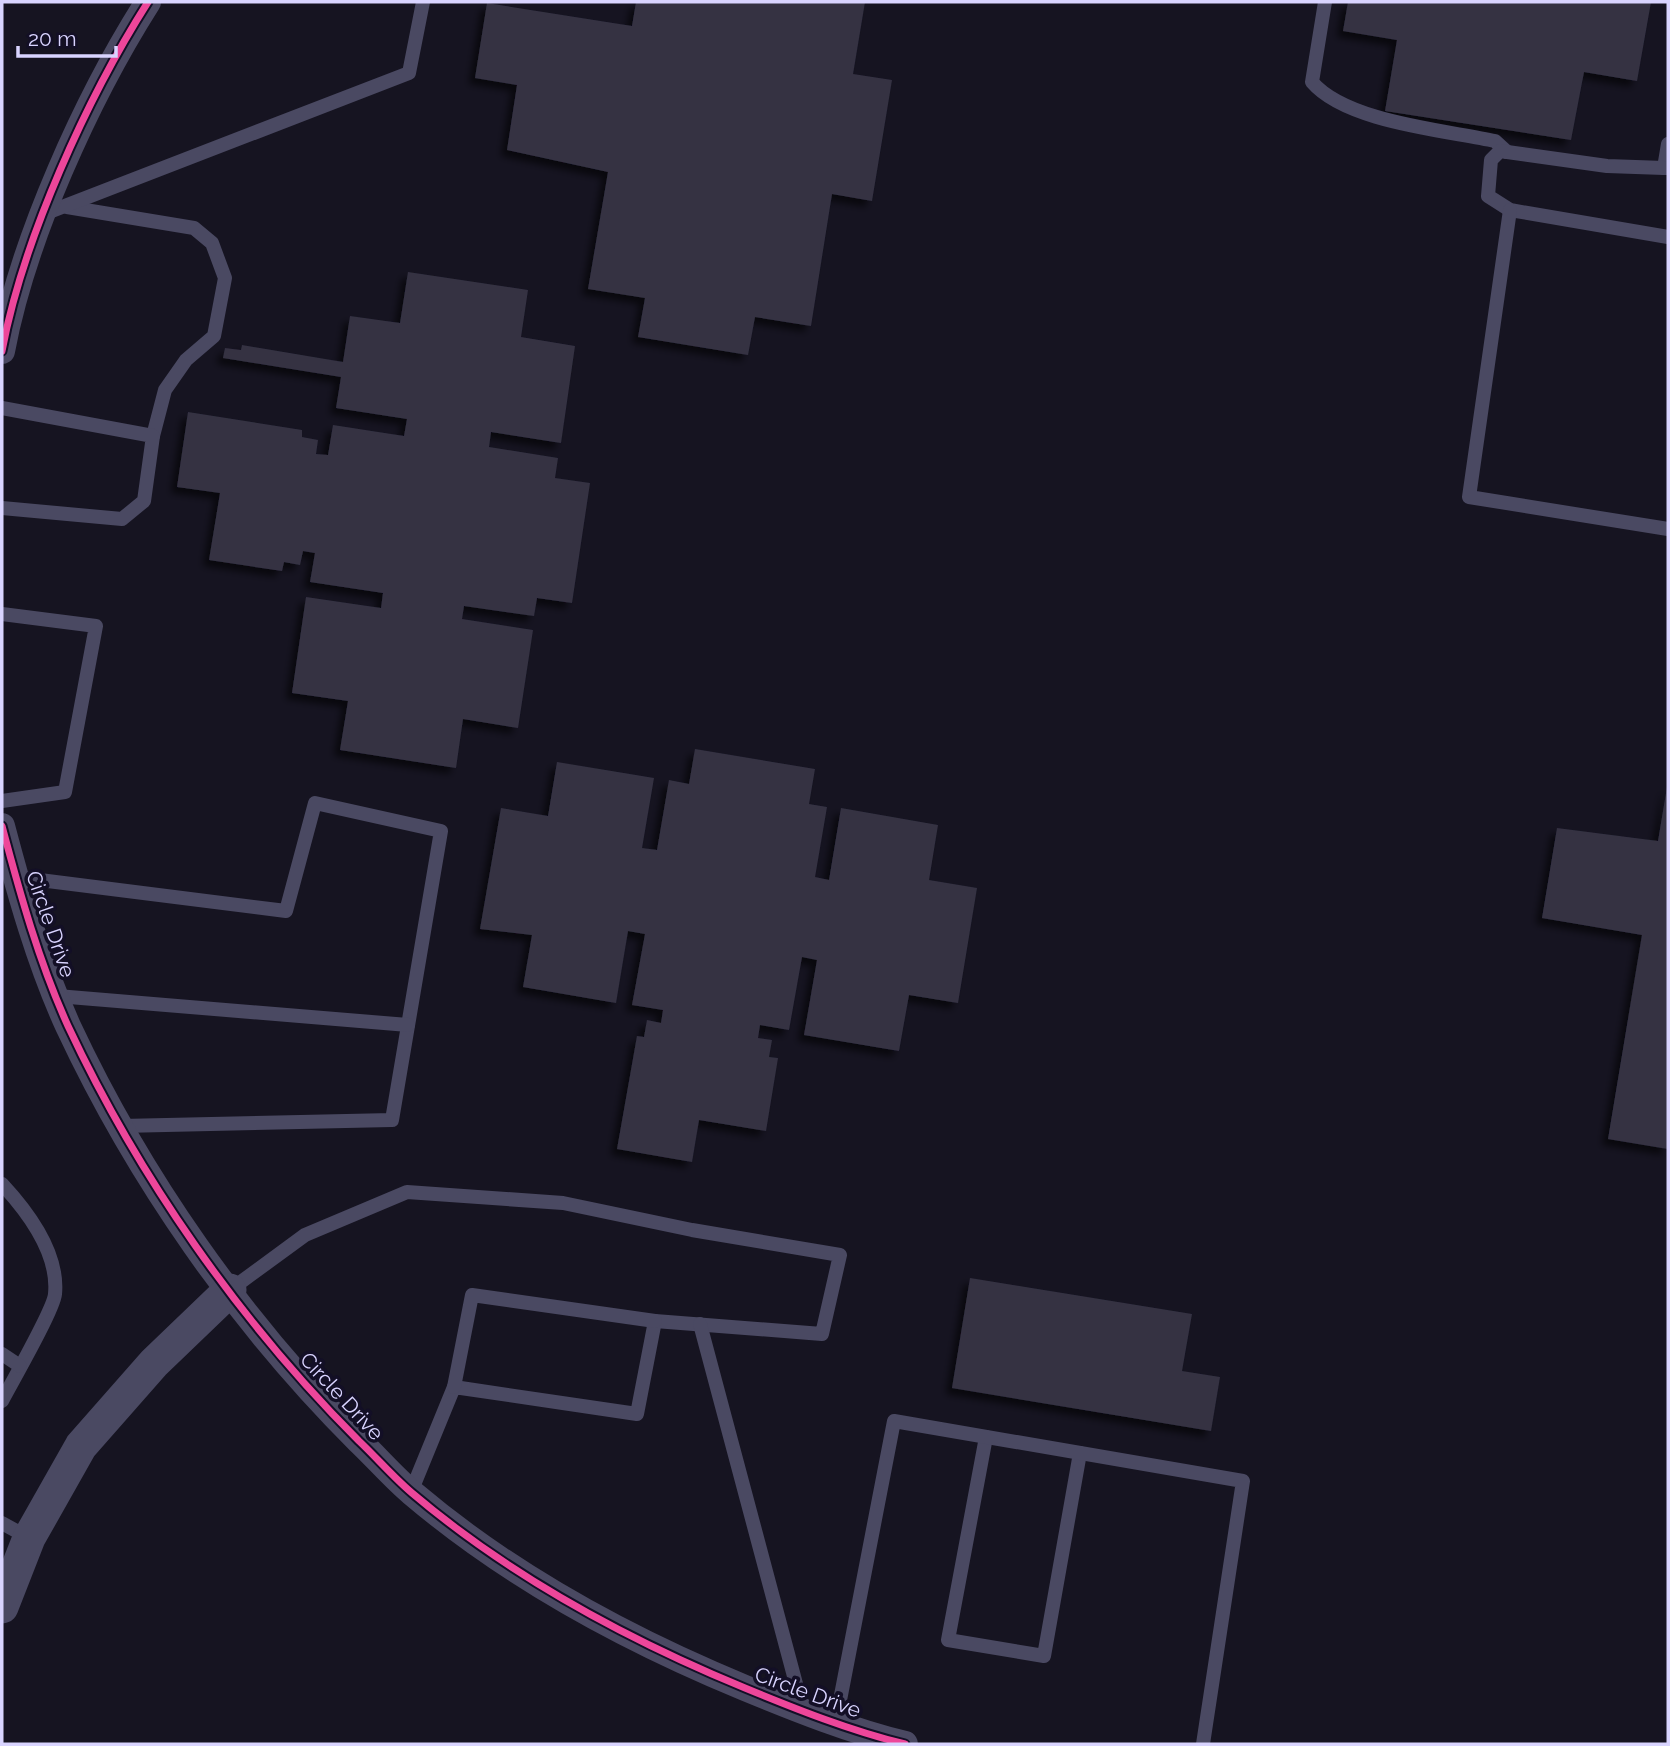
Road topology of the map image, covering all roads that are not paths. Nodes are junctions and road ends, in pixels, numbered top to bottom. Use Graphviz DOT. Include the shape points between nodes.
graph roads {
  1 [pos="148,2"];
  2 [pos="423,2"];
  3 [pos="1325,2"];
  4 [pos="1668,144"];
  5 [pos="1507,152"];
  6 [pos="1666,168"];
  7 [pos="54,210"];
  8 [pos="1510,210"];
  9 [pos="1668,237"];
  10 [pos="2,351"];
  11 [pos="2,408"];
  12 [pos="153,436"];
  13 [pos="2,508"];
  14 [pos="1668,529"];
  15 [pos="2,614"];
  16 [pos="2,801"];
  17 [pos="2,826"];
  18 [pos="16,877"];
  19 [pos="57,996"];
  20 [pos="408,1025"];
  21 [pos="121,1126"];
  22 [pos="2,1184"];
  23 [pos="230,1290"];
  24 [pos="655,1321"];
  25 [pos="700,1324"];
  26 [pos="2,1354"];
  27 [pos="19,1366"];
  28 [pos="454,1387"];
  29 [pos="2,1401"];
  30 [pos="986,1437"];
  31 [pos="1080,1453"];
  32 [pos="411,1492"];
  33 [pos="16,1531"];
  34 [pos="2,1606"];
  35 [pos="803,1710"];
  36 [pos="836,1721"];
  37 [pos="905,1744"];
  38 [pos="1203,1744"];
  1 -- 7 [label="street" via="64,161"];
  2 -- 7 [label="lane" via="409,73"];
  3 -- 5 [label="lane" via="1312,82 1323,94 1350,110 1495,141"];
  4 -- 6 [label="lane"];
  5 -- 6 [label="lane" via="1606,166"];
  5 -- 8 [label="lane" via="1500,151 1491,160 1488,196"];
  7 -- 10 [label="street" via="26,263"];
  7 -- 12 [label="lane" via="194,228 212,243 225,278 214,336 186,360 165,390"];
  8 -- 9 [label="lane"];
  8 -- 14 [label="lane" via="1469,497"];
  11 -- 12 [label="lane"];
  12 -- 13 [label="lane" via="144,500 122,519"];
  15 -- 16 [label="lane" via="96,626 65,792"];
  17 -- 18 [label="street, Circle Drive"];
  18 -- 19 [label="street, Circle Drive" via="26,918"];
  18 -- 20 [label="lane" via="286,911 315,803 440,831"];
  19 -- 20 [label="lane"];
  19 -- 21 [label="street, Circle Drive"];
  20 -- 21 [label="lane" via="392,1120"];
  21 -- 23 [label="street, Circle Drive" via="181,1225"];
  22 -- 27 [label="lane" via="52,1258 56,1296"];
  23 -- 25 [label="lane" via="305,1235 407,1192 563,1203 840,1255 822,1334"];
  23 -- 32 [label="street, Circle Drive" via="272,1347"];
  23 -- 33 [label="street" via="154,1363 80,1446"];
  24 -- 25 [label="lane"];
  24 -- 28 [label="lane" via="472,1295"];
  24 -- 28 [label="lane" via="637,1414"];
  25 -- 35 [label="lane"];
  26 -- 27 [label="lane"];
  27 -- 29 [label="lane"];
  28 -- 32 [label="lane"];
  30 -- 31 [label="lane"];
  30 -- 31 [label="lane" via="948,1640 1044,1656"];
  30 -- 36 [label="lane" via="894,1421"];
  31 -- 38 [label="lane" via="1243,1481"];
  32 -- 35 [label="street, Circle Drive" via="473,1541 568,1603 676,1660"];
  33 -- 34 [label="street"];
  35 -- 36 [label="street, Circle Drive"];
  36 -- 37 [label="street, Circle Drive"];
}
